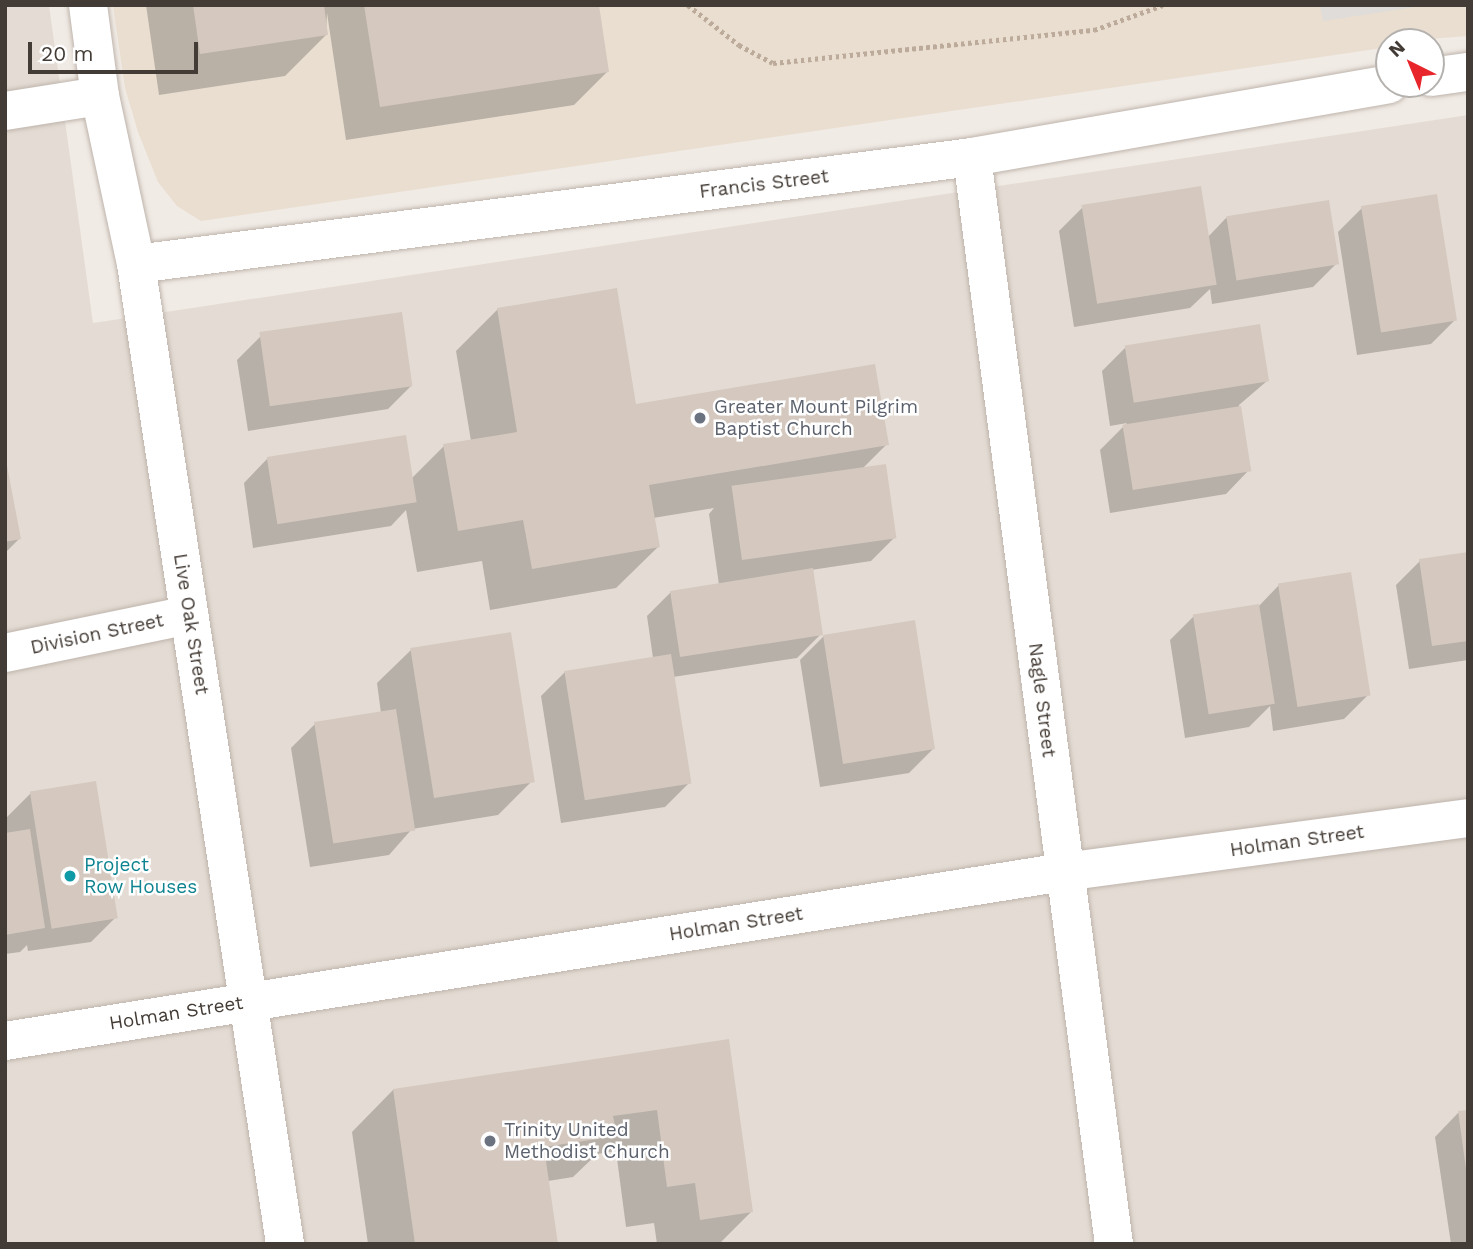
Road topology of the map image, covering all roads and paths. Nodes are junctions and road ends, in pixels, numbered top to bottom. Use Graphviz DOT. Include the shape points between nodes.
graph roads {
  1 [pos="88,5"];
  2 [pos="688,5"];
  3 [pos="1163,5"];
  4 [pos="1468,72"];
  5 [pos="1445,75"];
  6 [pos="1375,85"];
  7 [pos="100,96"];
  8 [pos="5,111"];
  9 [pos="972,157"];
  10 [pos="136,264"];
  11 [pos="189,615"];
  12 [pos="5,653"];
  13 [pos="1468,818"];
  14 [pos="1064,872"];
  15 [pos="252,1001"];
  16 [pos="5,1041"];
  17 [pos="285,1244"];
  18 [pos="1114,1244"];
  1 -- 7 [label="street, Live Oak Street"];
  2 -- 3 [label="path" via="739,45 773,63 1094,30"];
  4 -- 5 [label="street"];
  6 -- 9 [label="street, Francis Street"];
  7 -- 8 [label="street"];
  7 -- 10 [label="street, Live Oak Street"];
  9 -- 10 [label="street, Francis Street"];
  9 -- 14 [label="street, Nagle Street"];
  10 -- 11 [label="street, Live Oak Street"];
  11 -- 12 [label="street, Division Street"];
  11 -- 15 [label="street, Live Oak Street"];
  13 -- 14 [label="street, Holman Street"];
  14 -- 15 [label="street, Holman Street"];
  14 -- 18 [label="street, Nagle Street"];
  15 -- 16 [label="street, Holman Street"];
  15 -- 17 [label="street, Live Oak Street"];
}
